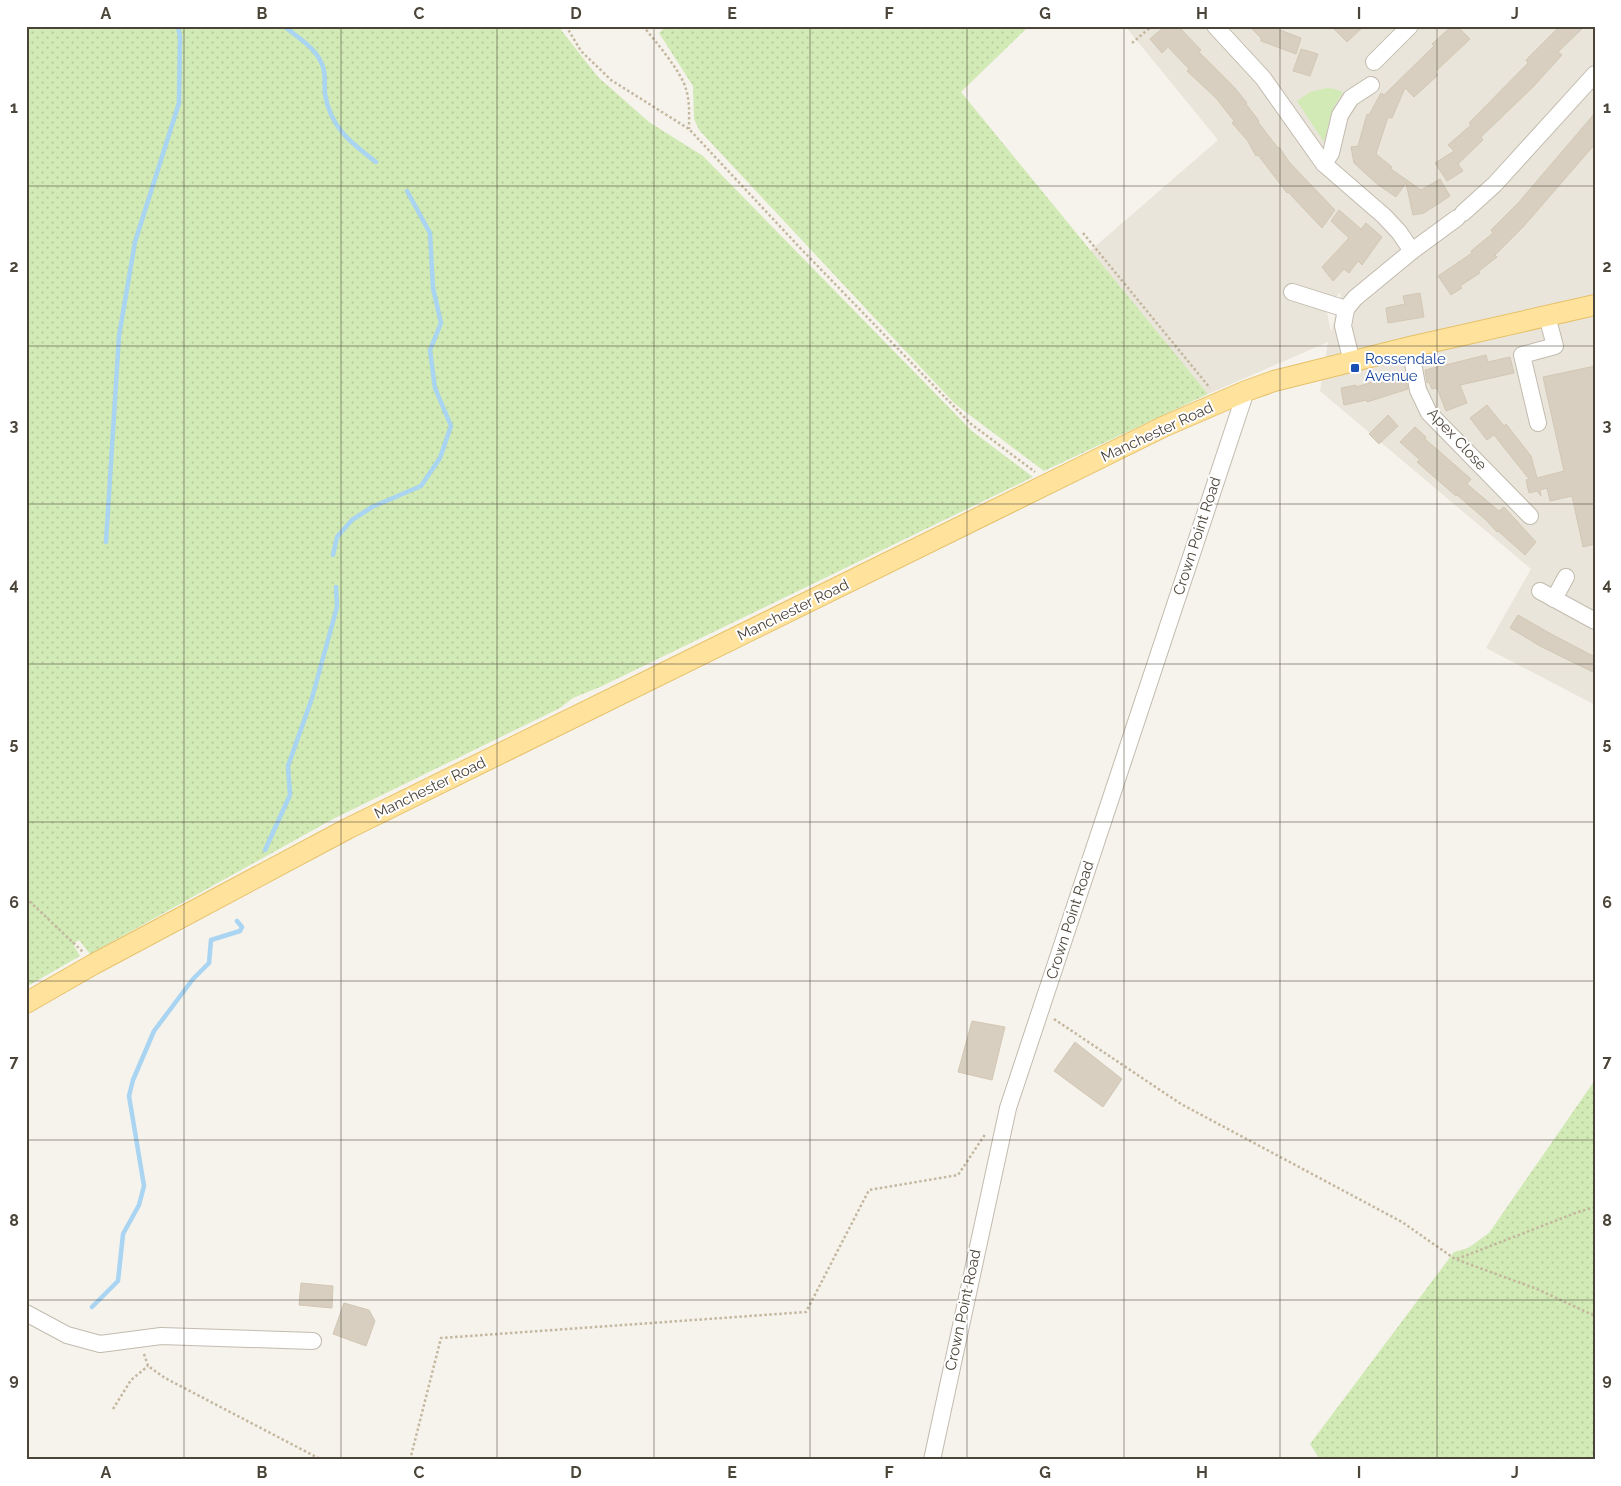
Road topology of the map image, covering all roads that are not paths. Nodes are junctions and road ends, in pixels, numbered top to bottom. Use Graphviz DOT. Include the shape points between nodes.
graph roads {
  1 [pos="1215,26"];
  2 [pos="1410,26"];
  3 [pos="1374,62"];
  4 [pos="1595,74"];
  5 [pos="1371,85"];
  6 [pos="1324,164"];
  7 [pos="1412,251"];
  8 [pos="1292,292"];
  9 [pos="1595,305"];
  10 [pos="1346,309"];
  11 [pos="1547,316"];
  12 [pos="1410,347"];
  13 [pos="1352,362"];
  14 [pos="1246,391"];
  15 [pos="1538,423"];
  16 [pos="1530,516"];
  17 [pos="1566,577"];
  18 [pos="1595,621"];
  19 [pos="26,1003"];
  20 [pos="26,1313"];
  21 [pos="313,1341"];
  22 [pos="932,1460"];
  1 -- 6 [label="street" via="1263,78"];
  2 -- 3 [label="street"];
  4 -- 7 [label="street" via="1496,184"];
  5 -- 6 [label="street" via="1350,98 1340,115 1331,153"];
  6 -- 7 [label="street" via="1384,216"];
  7 -- 10 [label="street"];
  8 -- 10 [label="street"];
  9 -- 11 [label="main road, Manchester Road"];
  10 -- 13 [label="street" via="1343,326"];
  11 -- 12 [label="main road, Manchester Road"];
  11 -- 15 [label="street" via="1555,346 1522,355"];
  12 -- 13 [label="main road, Manchester Road"];
  12 -- 16 [label="street, Apex Close" via="1418,390 1429,413"];
  13 -- 14 [label="main road, Manchester Road"];
  14 -- 19 [label="main road, Manchester Road" via="1165,426 347,829"];
  14 -- 22 [label="street, Crown Point Road" via="1008,1108"];
  17 -- 18 [label="street" via="1547,595"];
  20 -- 21 [label="street" via="67,1335 100,1344 161,1336"];
}
